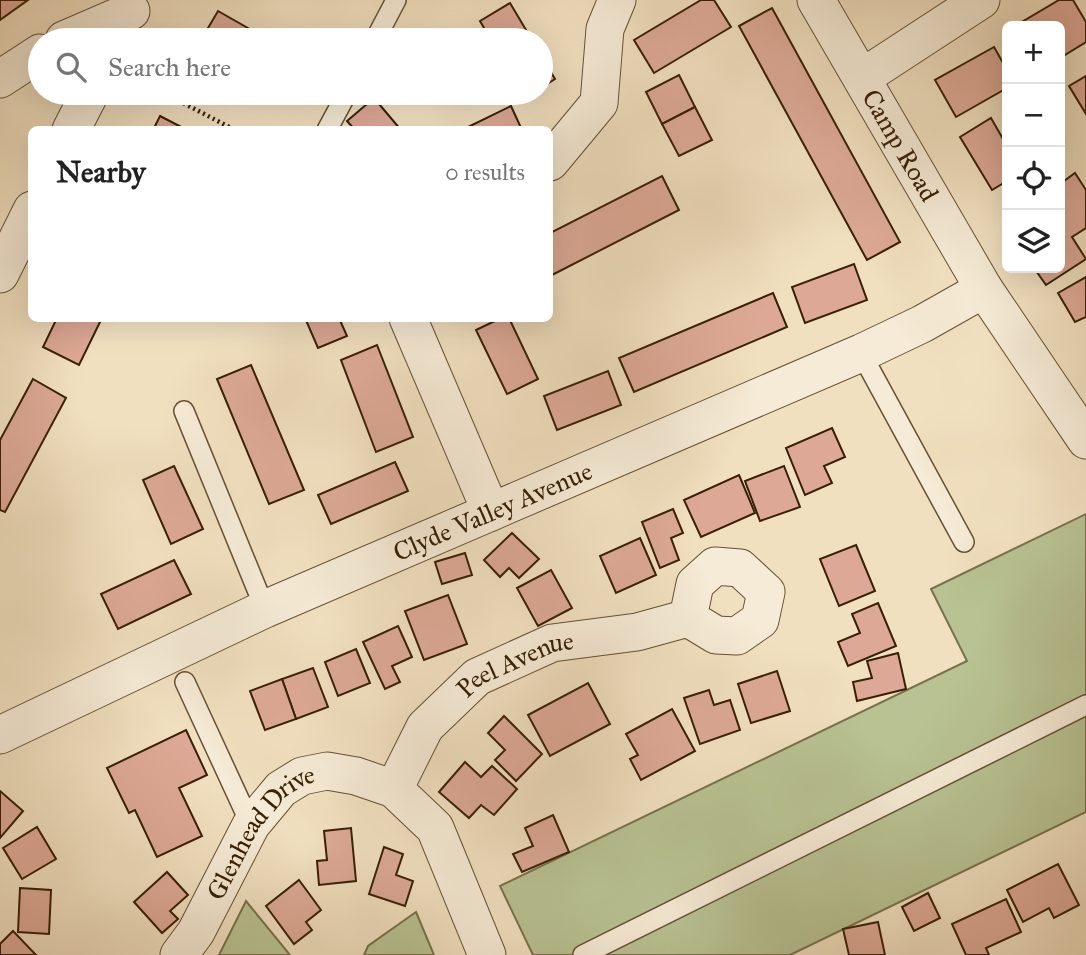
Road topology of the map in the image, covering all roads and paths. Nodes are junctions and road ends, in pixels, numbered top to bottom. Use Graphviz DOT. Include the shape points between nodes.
graph roads {
  1 [pos="396,0"];
  2 [pos="617,0"];
  3 [pos="816,0"];
  4 [pos="981,0"];
  5 [pos="128,17"];
  6 [pos="97,28"];
  7 [pos="381,28"];
  8 [pos="28,61"];
  9 [pos="863,76"];
  10 [pos="0,79"];
  11 [pos="84,105"];
  12 [pos="187,105"];
  13 [pos="341,105"];
  14 [pos="73,126"];
  15 [pos="227,126"];
  16 [pos="329,126"];
  17 [pos="553,158"];
  18 [pos="28,218"];
  19 [pos="0,274"];
  20 [pos="984,289"];
  21 [pos="410,322"];
  22 [pos="861,352"];
  23 [pos="184,411"];
  24 [pos="1086,440"];
  25 [pos="491,512"];
  26 [pos="964,542"];
  27 [pos="265,609"];
  28 [pos="688,618"];
  29 [pos="185,682"];
  30 [pos="1086,705"];
  31 [pos="0,735"];
  32 [pos="394,789"];
  33 [pos="251,825"];
  34 [pos="480,952"];
  35 [pos="180,955"];
  36 [pos="583,955"];
  1 -- 7 [label="lane"];
  2 -- 17 [label="street" via="605,29 599,103"];
  3 -- 9 [label="street, Camp Road"];
  4 -- 9 [label="street"];
  5 -- 6 [label="street"];
  8 -- 10 [label="street"];
  9 -- 20 [label="street, Camp Road"];
  11 -- 14 [label="street"];
  12 -- 15 [label="path"];
  13 -- 16 [label="lane"];
  18 -- 19 [label="street"];
  20 -- 22 [label="street, Clyde Valley Avenue"];
  20 -- 24 [label="street, Camp Road"];
  21 -- 25 [label="street"];
  22 -- 25 [label="street, Clyde Valley Avenue"];
  22 -- 26 [label="lane"];
  23 -- 27 [label="lane"];
  25 -- 27 [label="street, Clyde Valley Avenue"];
  27 -- 31 [label="street, Clyde Valley Avenue"];
  28 -- 32 [label="street, Peel Avenue" via="637,632 552,643 477,677 425,727"];
  29 -- 33 [label="lane"];
  30 -- 36 [label="lane"];
  32 -- 33 [label="street, Glenhead Drive" via="327,771 302,776 281,789"];
  32 -- 34 [label="street, Glenhead Drive" via="435,828"];
  33 -- 35 [label="street, Glenhead Drive"];
}
